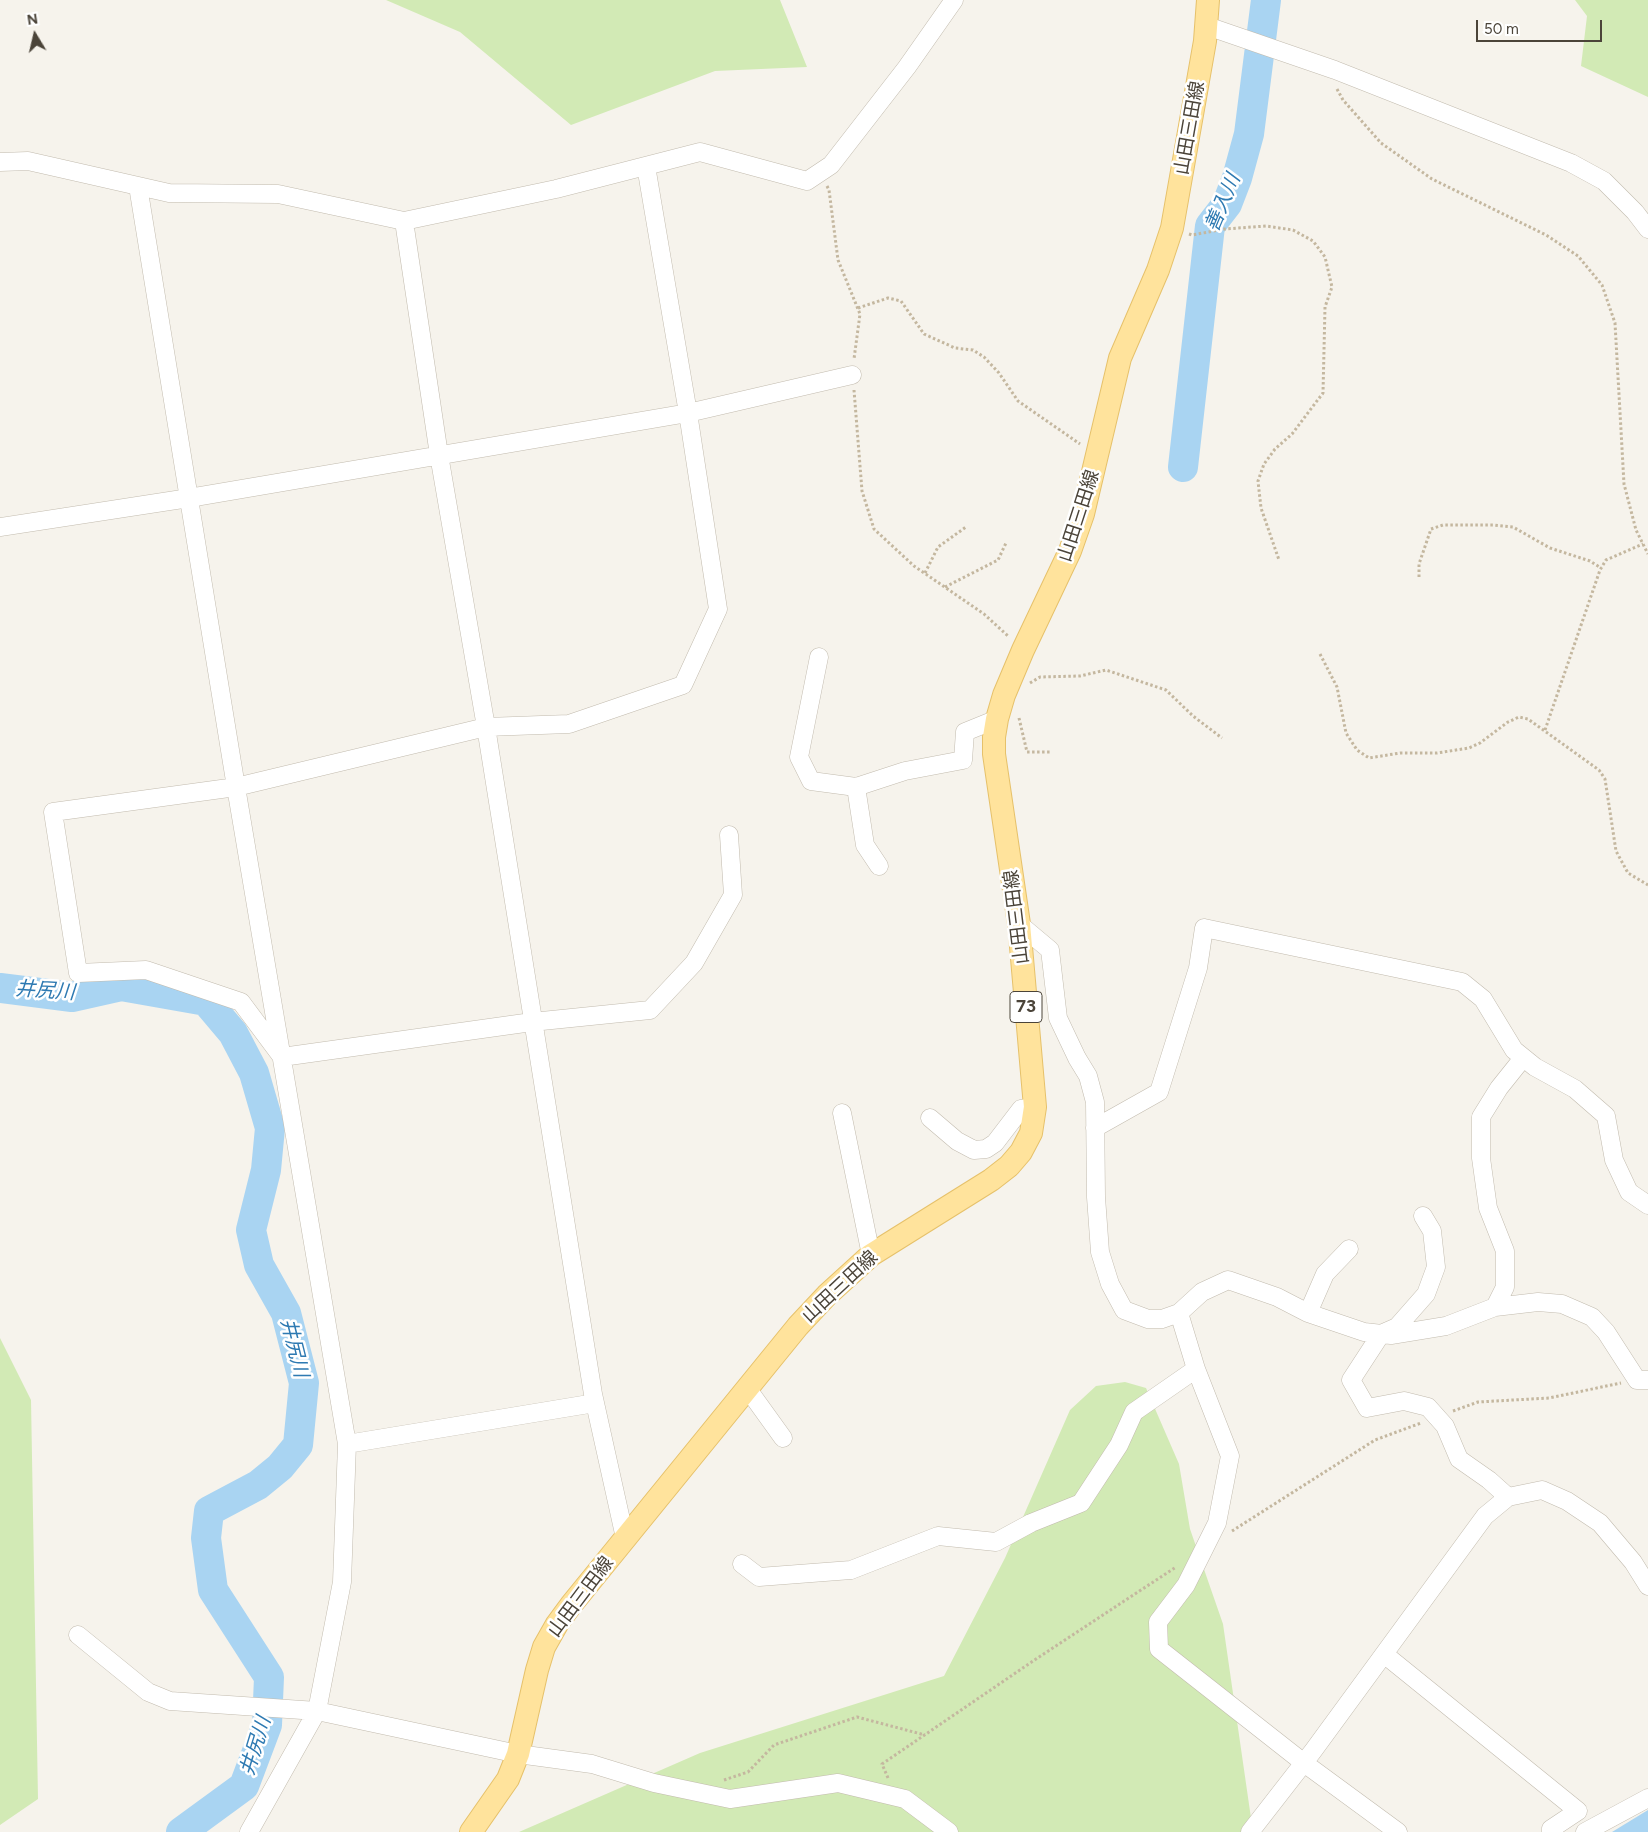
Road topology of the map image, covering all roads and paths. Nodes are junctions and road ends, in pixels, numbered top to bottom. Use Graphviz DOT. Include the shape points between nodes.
graph roads {
  1 [pos="954,0"];
  2 [pos="1208,0"];
  3 [pos="1207,26"];
  4 [pos="1335,70"];
  5 [pos="0,162"];
  6 [pos="646,166"];
  7 [pos="138,186"];
  8 [pos="404,221"];
  9 [pos="1172,228"];
  10 [pos="1648,229"];
  11 [pos="858,308"];
  12 [pos="852,375"];
  13 [pos="688,413"];
  14 [pos="439,454"];
  15 [pos="1099,454"];
  16 [pos="189,498"];
  17 [pos="0,527"];
  18 [pos="966,527"];
  19 [pos="1006,543"];
  20 [pos="1643,544"];
  21 [pos="1648,554"];
  22 [pos="1279,560"];
  23 [pos="1601,568"];
  24 [pos="925,573"];
  25 [pos="1419,577"];
  26 [pos="945,587"];
  27 [pos="1320,654"];
  28 [pos="819,657"];
  29 [pos="1027,684"];
  30 [pos="997,719"];
  31 [pos="486,727"];
  32 [pos="1544,730"];
  33 [pos="1222,738"];
  34 [pos="236,787"];
  35 [pos="856,787"];
  36 [pos="729,835"];
  37 [pos="879,866"];
  38 [pos="1648,885"];
  39 [pos="1019,924"];
  40 [pos="532,1022"];
  41 [pos="282,1057"];
  42 [pos="1523,1058"];
  43 [pos="1035,1108"];
  44 [pos="842,1113"];
  45 [pos="930,1118"];
  46 [pos="1095,1128"];
  47 [pos="1648,1205"];
  48 [pos="1423,1216"];
  49 [pos="1349,1249"];
  50 [pos="871,1255"];
  51 [pos="1495,1307"];
  52 [pos="1179,1313"];
  53 [pos="1308,1313"];
  54 [pos="1382,1334"];
  55 [pos="1196,1369"];
  56 [pos="1643,1380"];
  57 [pos="747,1388"];
  58 [pos="595,1403"];
  59 [pos="1450,1412"];
  60 [pos="1422,1422"];
  61 [pos="783,1438"];
  62 [pos="347,1444"];
  63 [pos="1508,1496"];
  64 [pos="1227,1533"];
  65 [pos="626,1538"];
  66 [pos="742,1564"];
  67 [pos="1179,1565"];
  68 [pos="1648,1586"];
  69 [pos="78,1635"];
  70 [pos="1384,1654"];
  71 [pos="317,1711"];
  72 [pos="925,1735"];
  73 [pos="518,1754"];
  74 [pos="1304,1763"];
  75 [pos="723,1780"];
  76 [pos="895,1797"];
  77 [pos="1648,1798"];
  78 [pos="249,1832"];
  79 [pos="471,1832"];
  80 [pos="949,1832"];
  81 [pos="1250,1832"];
  82 [pos="1398,1832"];
  83 [pos="1551,1832"];
  84 [pos="1585,1832"];
  1 -- 6 [label="street" via="832,165 806,180 700,152"];
  2 -- 3 [label="main road, 山田三田線 / 73"];
  3 -- 4 [label="street"];
  3 -- 9 [label="main road, 山田三田線 / 73"];
  4 -- 10 [label="street" via="1571,162 1604,181"];
  4 -- 20 [label="path" via="1332,81 1343,100 1381,144 1432,179 1546,235 1578,256 1602,285 1614,322 1624,484"];
  5 -- 7 [label="street" via="28,161"];
  6 -- 8 [label="street"];
  6 -- 13 [label="street"];
  7 -- 8 [label="street" via="169,193 278,194"];
  7 -- 16 [label="street"];
  8 -- 14 [label="street"];
  9 -- 15 [label="main road, 山田三田線 / 73" via="1158,270 1120,358"];
  9 -- 22 [label="path" via="1192,235 1266,226 1293,230 1313,241 1325,257 1332,286 1325,307 1323,393 1264,464 1258,482 1261,508"];
  11 -- 15 [label="path" via="888,298 901,301 924,334 984,356 1018,401 1086,449"];
  12 -- 13 [label="street"];
  13 -- 14 [label="street"];
  13 -- 31 [label="street" via="718,609 683,685 569,724"];
  14 -- 16 [label="street"];
  14 -- 31 [label="street"];
  15 -- 30 [label="main road, 山田三田線 / 73" via="1070,551 1023,650"];
  16 -- 17 [label="street"];
  16 -- 34 [label="street"];
  18 -- 24 [label="path" via="938,547"];
  19 -- 26 [label="path" via="998,560"];
  20 -- 21 [label="path"];
  20 -- 23 [label="path" via="1606,560"];
  23 -- 25 [label="path" via="1590,561 1550,548 1513,527 1443,525 1431,529"];
  23 -- 32 [label="path"];
  27 -- 32 [label="path" via="1337,687 1346,732 1357,750 1369,758 1400,752 1437,753 1469,748 1519,717"];
  28 -- 35 [label="street" via="799,757 811,781"];
  29 -- 33 [label="path" via="1040,677 1080,676 1106,670 1166,690"];
  30 -- 35 [label="street" via="965,732 962,760 905,771"];
  30 -- 39 [label="main road, 山田三田線 / 73" via="994,754"];
  31 -- 34 [label="street"];
  31 -- 40 [label="street"];
  32 -- 38 [label="path" via="1599,770 1604,779 1616,851 1628,873"];
  34 -- 41 [label="street"];
  34 -- 41 [label="street" via="53,812 78,972 146,970 241,1002"];
  35 -- 37 [label="street" via="865,845"];
  36 -- 40 [label="street" via="733,895 694,963 650,1010"];
  39 -- 43 [label="main road, 山田三田線 / 73"];
  39 -- 46 [label="street" via="1050,950 1058,1018 1088,1076 1095,1102"];
  40 -- 41 [label="street"];
  40 -- 58 [label="street"];
  41 -- 62 [label="street"];
  42 -- 46 [label="street" via="1514,1050 1483,999 1462,982 1204,928 1198,968 1159,1092"];
  42 -- 47 [label="street" via="1575,1089 1606,1116 1614,1160 1629,1192"];
  42 -- 51 [label="street" via="1481,1117 1488,1208 1505,1251 1505,1287"];
  43 -- 45 [label="street" via="1021,1109 995,1143 986,1149 974,1150 957,1141"];
  43 -- 50 [label="main road, 山田三田線 / 73" via="1031,1133 1009,1166"];
  44 -- 50 [label="street"];
  46 -- 52 [label="street" via="1100,1252 1110,1284 1124,1310 1148,1319 1162,1319"];
  48 -- 54 [label="street" via="1432,1232 1436,1267 1426,1294 1397,1327"];
  49 -- 53 [label="street" via="1325,1274"];
  50 -- 57 [label="main road, 山田三田線 / 73" via="827,1294"];
  51 -- 54 [label="street" via="1446,1326"];
  51 -- 56 [label="street" via="1538,1302 1562,1304 1592,1317"];
  52 -- 53 [label="street" via="1202,1292 1228,1280 1277,1297"];
  52 -- 55 [label="street"];
  53 -- 54 [label="street" via="1364,1332"];
  54 -- 63 [label="street" via="1351,1380 1367,1408 1404,1401 1428,1407 1445,1426 1459,1458"];
  55 -- 66 [label="street" via="1134,1412 1119,1445 1081,1503 1031,1523 996,1542 938,1536 852,1570 759,1577"];
  55 -- 74 [label="street" via="1230,1456 1217,1522 1186,1585 1158,1622 1159,1649"];
  56 -- 59 [label="path" via="1549,1398 1478,1402"];
  57 -- 61 [label="street"];
  57 -- 65 [label="main road, 山田三田線 / 73"];
  58 -- 62 [label="street"];
  58 -- 65 [label="street"];
  60 -- 64 [label="path" via="1375,1440"];
  62 -- 71 [label="street" via="342,1582"];
  63 -- 68 [label="street" via="1542,1490 1568,1501 1600,1523 1633,1562"];
  63 -- 70 [label="street" via="1485,1516"];
  65 -- 73 [label="main road, 山田三田線 / 73" via="571,1605 544,1647"];
  67 -- 72 [label="path"];
  69 -- 71 [label="street" via="148,1692 170,1701"];
  70 -- 74 [label="street"];
  70 -- 83 [label="street" via="1578,1811"];
  71 -- 73 [label="street"];
  71 -- 78 [label="street"];
  72 -- 75 [label="path" via="857,1717 774,1745 748,1772"];
  72 -- 76 [label="path" via="882,1764"];
  73 -- 76 [label="street" via="592,1764 654,1783 730,1798 838,1783"];
  73 -- 79 [label="main road, 山田三田線 / 73" via="508,1779"];
  74 -- 81 [label="street"];
  74 -- 82 [label="street"];
  76 -- 80 [label="street" via="905,1799"];
  77 -- 84 [label="street"];
}
